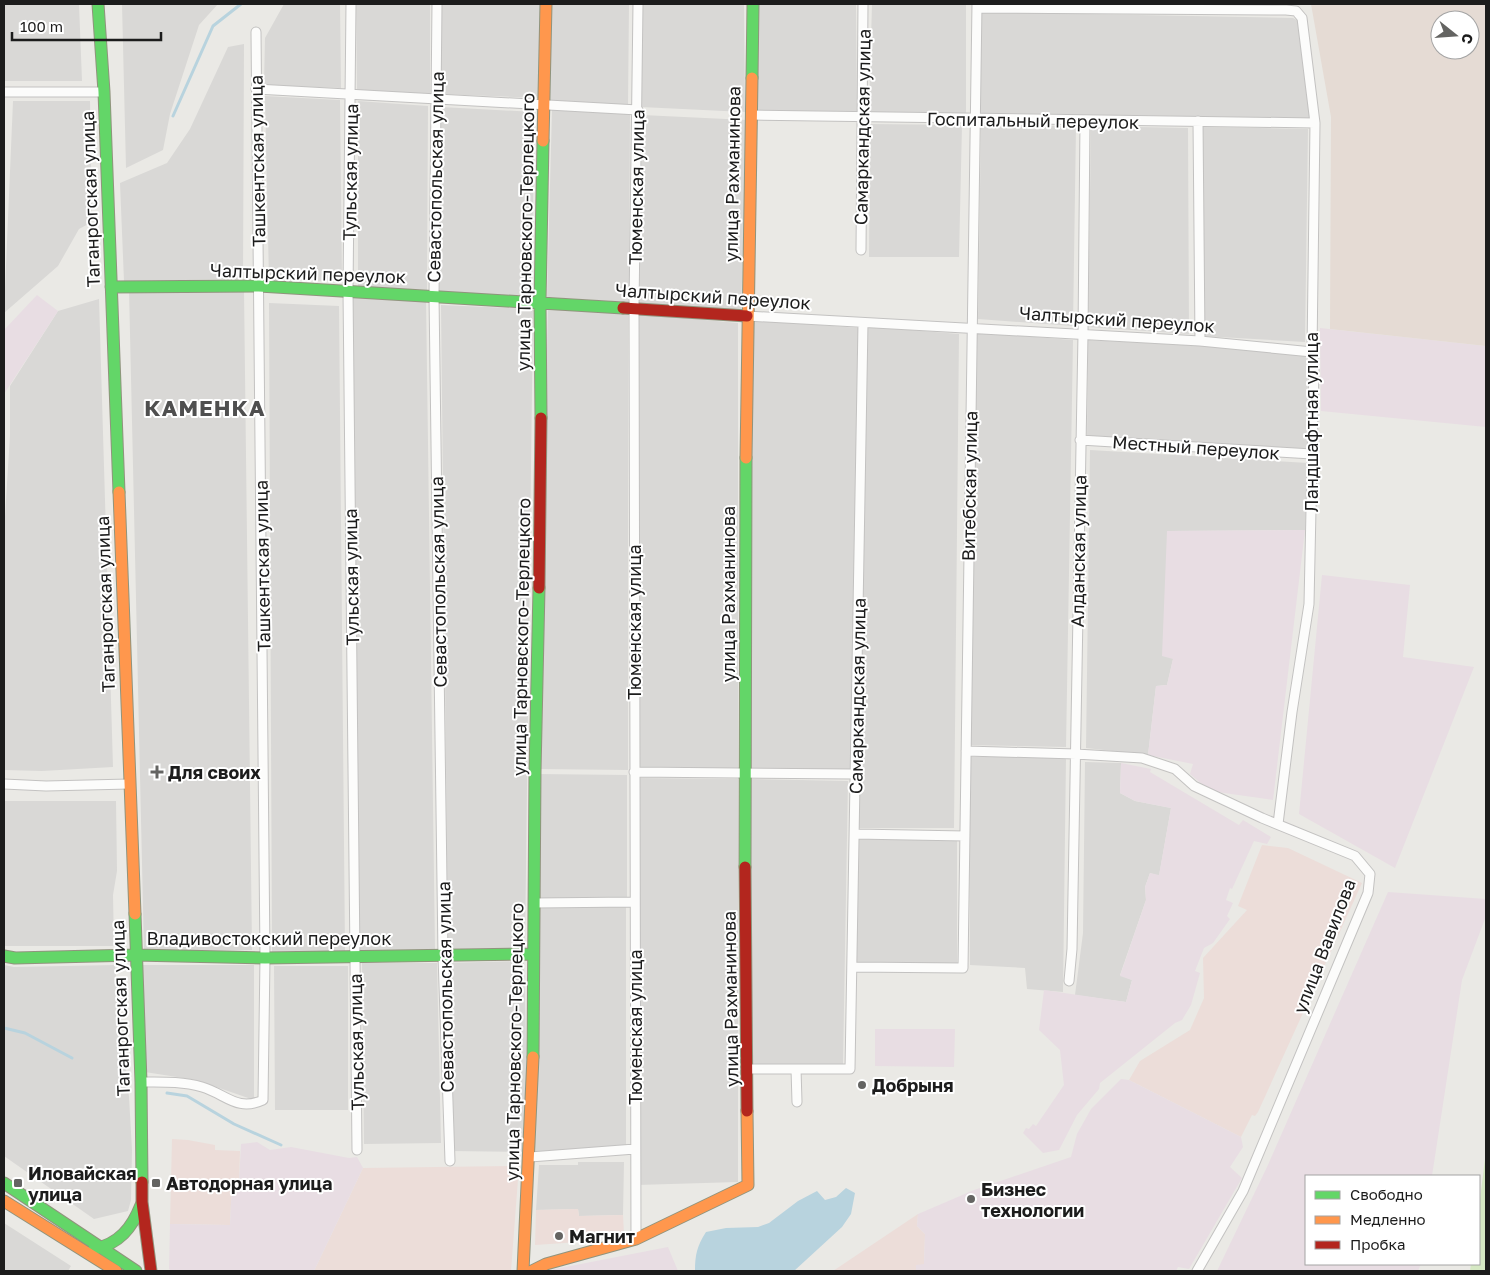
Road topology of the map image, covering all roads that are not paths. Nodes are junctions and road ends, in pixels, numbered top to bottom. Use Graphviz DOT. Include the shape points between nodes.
graph roads {
  1 [pos="98,4"];
  2 [pos="351,4"];
  3 [pos="437,4"];
  4 [pos="546,4"];
  5 [pos="638,4"];
  6 [pos="753,4"];
  7 [pos="864,4"];
  8 [pos="977,6"];
  9 [pos="256,32"];
  10 [pos="256,89"];
  11 [pos="4,92"];
  12 [pos="104,92"];
  13 [pos="351,94"];
  14 [pos="436,100"];
  15 [pos="544,106"];
  16 [pos="638,110"];
  17 [pos="751,115"];
  18 [pos="862,118"];
  19 [pos="976,120"];
  20 [pos="1084,121"];
  21 [pos="1198,121"];
  22 [pos="1315,123"];
  23 [pos="861,250"];
  24 [pos="111,286"];
  25 [pos="259,286"];
  26 [pos="348,292"];
  27 [pos="434,296"];
  28 [pos="540,303"];
  29 [pos="634,308"];
  30 [pos="747,316"];
  31 [pos="863,323"];
  32 [pos="971,327"];
  33 [pos="1083,334"];
  34 [pos="1200,341"];
  35 [pos="1312,352"];
  36 [pos="1080,440"];
  37 [pos="1312,454"];
  38 [pos="966,751"];
  39 [pos="1076,754"];
  40 [pos="634,772"];
  41 [pos="744,774"];
  42 [pos="856,774"];
  43 [pos="4,784"];
  44 [pos="129,784"];
  45 [pos="1278,824"];
  46 [pos="855,834"];
  47 [pos="965,836"];
  48 [pos="634,902"];
  49 [pos="535,903"];
  50 [pos="533,954"];
  51 [pos="135,955"];
  52 [pos="4,956"];
  53 [pos="443,956"];
  54 [pos="356,957"];
  55 [pos="265,958"];
  56 [pos="852,967"];
  57 [pos="1069,981"];
  58 [pos="749,1069"];
  59 [pos="796,1069"];
  60 [pos="141,1082"];
  61 [pos="797,1102"];
  62 [pos="635,1149"];
  63 [pos="357,1150"];
  64 [pos="530,1157"];
  65 [pos="450,1161"];
  66 [pos="4,1184"];
  67 [pos="4,1201"];
  68 [pos="142,1202"];
  69 [pos="636,1239"];
  70 [pos="101,1248"];
  71 [pos="82,1250"];
  72 [pos="116,1271"];
  73 [pos="136,1271"];
  74 [pos="151,1271"];
  75 [pos="523,1271"];
  76 [pos="532,1271"];
  77 [pos="1197,1271"];
  1 -- 12 [label="street, Таганрогская улица"];
  2 -- 13 [label="street, Тульская улица"];
  3 -- 14 [label="street, Севастопольская улица"];
  4 -- 15 [label="street, улица Тарновского-Терлецкого"];
  5 -- 16 [label="street, Тюменская улица"];
  6 -- 17 [label="street, улица Рахманинова"];
  7 -- 18 [label="street, Самаркандская улица"];
  8 -- 19 [label="street, Витебская улица"];
  8 -- 22 [label="street, Ландшафтная улица" via="1296,11 1302,18"];
  9 -- 10 [label="street, Ташкентская улица"];
  10 -- 13 [label="street"];
  10 -- 25 [label="street, Ташкентская улица"];
  11 -- 12 [label="street"];
  12 -- 24 [label="street, Таганрогская улица"];
  13 -- 14 [label="street"];
  13 -- 26 [label="street, Тульская улица"];
  14 -- 15 [label="street"];
  14 -- 27 [label="street, Севастопольская улица"];
  15 -- 16 [label="street"];
  15 -- 28 [label="street, улица Тарновского-Терлецкого"];
  16 -- 29 [label="street, Тюменская улица"];
  17 -- 18 [label="street, Госпитальный переулок"];
  17 -- 30 [label="street, улица Рахманинова"];
  18 -- 19 [label="street, Госпитальный переулок"];
  18 -- 23 [label="street, Самаркандская улица"];
  19 -- 20 [label="street, Госпитальный переулок"];
  19 -- 32 [label="street, Витебская улица"];
  20 -- 21 [label="street, Госпитальный переулок"];
  20 -- 33 [label="street, Алданская улица"];
  21 -- 22 [label="street, Госпитальный переулок"];
  21 -- 34 [label="street"];
  22 -- 35 [label="street, Ландшафтная улица"];
  24 -- 25 [label="street, Чалтырский переулок"];
  24 -- 44 [label="street, Таганрогская улица"];
  25 -- 26 [label="street, Чалтырский переулок"];
  25 -- 55 [label="street, Ташкентская улица"];
  26 -- 27 [label="street, Чалтырский переулок"];
  26 -- 54 [label="street, Тульская улица"];
  27 -- 28 [label="street, Чалтырский переулок"];
  27 -- 53 [label="street, Севастопольская улица"];
  28 -- 29 [label="street, Чалтырский переулок"];
  28 -- 49 [label="street, улица Тарновского-Терлецкого" via="542,478"];
  29 -- 30 [label="street, Чалтырский переулок"];
  29 -- 40 [label="street, Тюменская улица"];
  30 -- 31 [label="street, Чалтырский переулок"];
  30 -- 41 [label="street, улица Рахманинова"];
  31 -- 32 [label="street, Чалтырский переулок"];
  31 -- 42 [label="street, Самаркандская улица"];
  32 -- 33 [label="street, Чалтырский переулок"];
  32 -- 38 [label="street, Витебская улица"];
  33 -- 34 [label="street, Чалтырский переулок"];
  33 -- 36 [label="street, Алданская улица"];
  34 -- 35 [label="street, Чалтырский переулок"];
  35 -- 37 [label="street, Ландшафтная улица"];
  36 -- 37 [label="street, Местный переулок"];
  36 -- 39 [label="street, Алданская улица"];
  37 -- 45 [label="street, Ландшафтная улица" via="1310,604"];
  38 -- 39 [label="street, улица Вавилова"];
  38 -- 47 [label="street, Витебская улица"];
  39 -- 45 [label="street, улица Вавилова" via="1142,758 1175,769 1194,786"];
  39 -- 57 [label="street, Алданская улица"];
  40 -- 41 [label="street"];
  40 -- 48 [label="street, Тюменская улица"];
  41 -- 42 [label="street"];
  41 -- 58 [label="street, улица Рахманинова"];
  42 -- 46 [label="street, Самаркандская улица"];
  43 -- 44 [label="street"];
  44 -- 51 [label="street, Таганрогская улица"];
  45 -- 77 [label="street, улица Вавилова" via="1356,856 1370,874 1368,893 1243,1191"];
  46 -- 47 [label="street"];
  46 -- 56 [label="street, Самаркандская улица"];
  47 -- 56 [label="street, Витебская улица" via="963,968"];
  48 -- 49 [label="street"];
  48 -- 62 [label="street, Тюменская улица"];
  49 -- 50 [label="street, улица Тарновского-Терлецкого"];
  50 -- 53 [label="street, Владивостокский переулок"];
  50 -- 64 [label="street, улица Тарновского-Терлецкого"];
  51 -- 52 [label="street, Владивостокский переулок"];
  51 -- 55 [label="street, Владивостокский переулок"];
  51 -- 60 [label="street, Таганрогская улица"];
  53 -- 54 [label="street, Владивостокский переулок"];
  53 -- 65 [label="street, Севастопольская улица"];
  54 -- 55 [label="street, Владивостокский переулок"];
  54 -- 63 [label="street, Тульская улица"];
  55 -- 60 [label="street, Ташкентская улица" via="263,1100 251,1105 235,1104 201,1086"];
  56 -- 59 [label="street, Самаркандская улица" via="850,1069"];
  58 -- 59 [label="street"];
  58 -- 69 [label="street, улица Рахманинова" via="748,1185"];
  59 -- 61 [label="street"];
  60 -- 68 [label="street, Таганрогская улица"];
  62 -- 64 [label="street"];
  62 -- 69 [label="street, Тюменская улица"];
  64 -- 75 [label="street, улица Тарновского-Терлецкого"];
  66 -- 70 [label="street"];
  67 -- 71 [label="street"];
  68 -- 70 [label="street, Таганрогская улица" via="133,1226 120,1239"];
  68 -- 74 [label="street, Таганрогская улица"];
  69 -- 76 [label="street" via="546,1264"];
  70 -- 71 [label="street, Таганрогская улица"];
  70 -- 73 [label="street"];
  71 -- 72 [label="street"];
}
